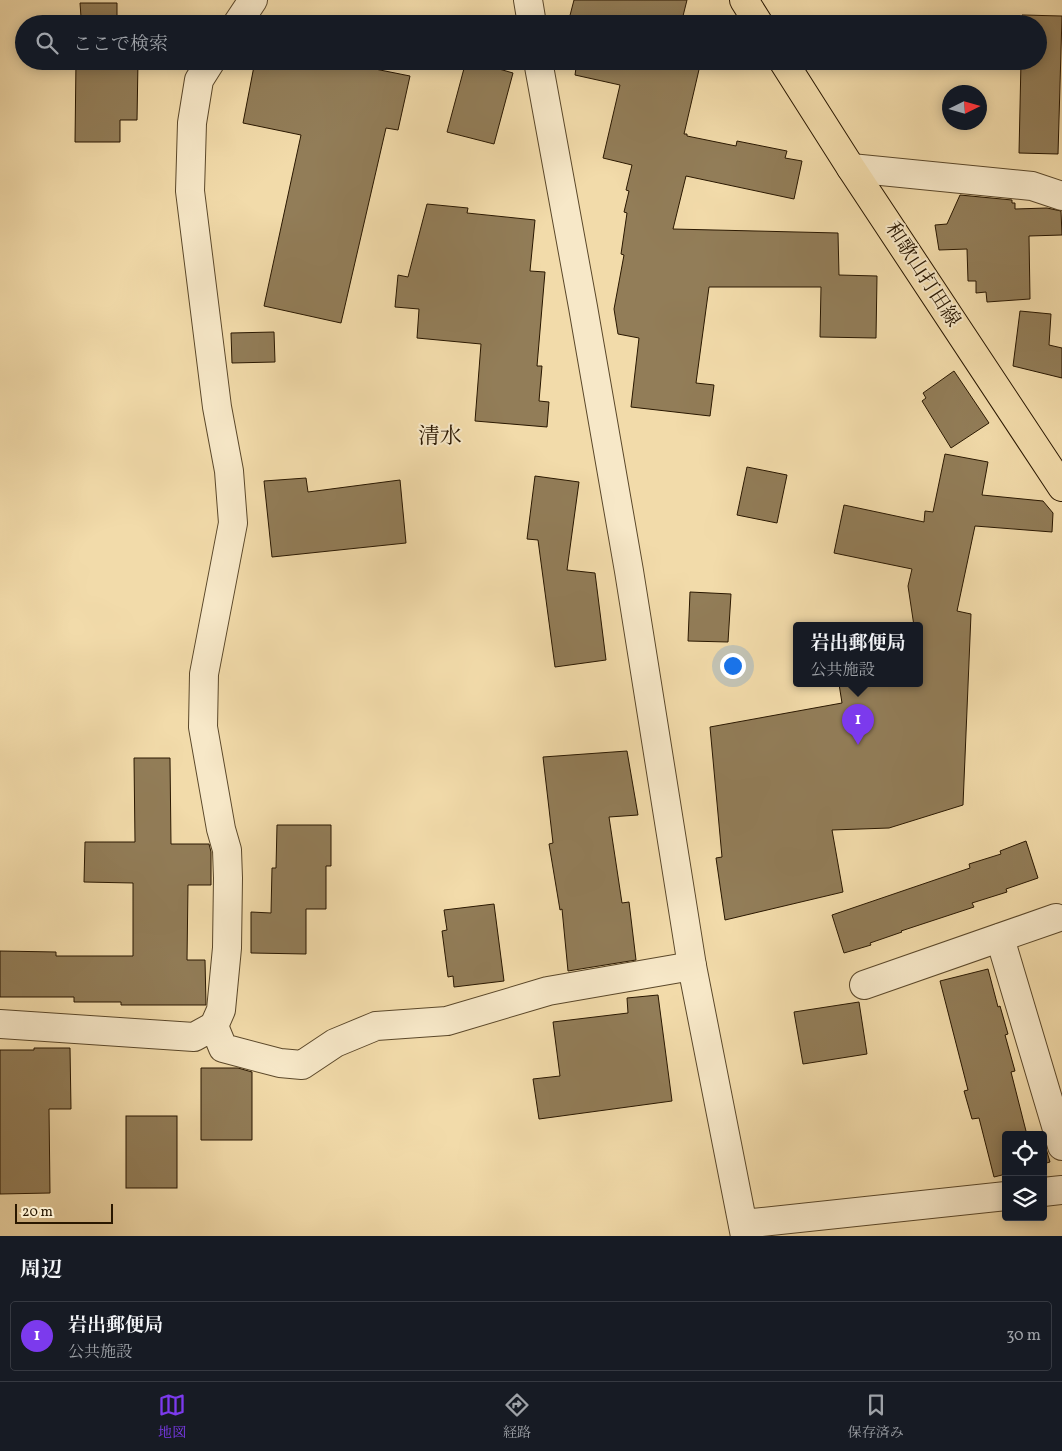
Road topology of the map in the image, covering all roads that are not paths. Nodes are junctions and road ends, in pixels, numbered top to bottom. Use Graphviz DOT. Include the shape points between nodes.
graph roads {
  1 [pos="253,0"];
  2 [pos="528,0"];
  3 [pos="744,0"];
  4 [pos="242,15"];
  5 [pos="530,15"];
  6 [pos="753,15"];
  7 [pos="205,70"];
  8 [pos="540,70"];
  9 [pos="789,70"];
  10 [pos="851,168"];
  11 [pos="1062,196"];
  12 [pos="1062,487"];
  13 [pos="1056,918"];
  14 [pos="1000,938"];
  15 [pos="692,966"];
  16 [pos="864,985"];
  17 [pos="0,1024"];
  18 [pos="214,1026"];
  19 [pos="1062,1146"];
  20 [pos="1062,1190"];
  21 [pos="1047,1192"];
  22 [pos="1002,1197"];
  23 [pos="744,1230"];
  1 -- 4 [label="street"];
  2 -- 5 [label="street"];
  3 -- 6 [label="main road"];
  7 -- 18 [label="street" via="199,80 192,123 190,191 217,407 229,471 233,523 204,674 203,727 227,850 228,878 227,948 221,1010"];
  8 -- 15 [label="street" via="629,571"];
  9 -- 10 [label="main road, 和歌山打田線"];
  10 -- 11 [label="street" via="1032,186"];
  10 -- 12 [label="main road, 和歌山打田線"];
  13 -- 14 [label="street"];
  14 -- 16 [label="street"];
  14 -- 19 [label="street"];
  15 -- 18 [label="street" via="548,991 447,1021 376,1026 335,1043 302,1065 280,1063 224,1048"];
  15 -- 23 [label="street"];
  17 -- 18 [label="street" via="194,1037"];
  20 -- 21 [label="street"];
  22 -- 23 [label="street"];
}
